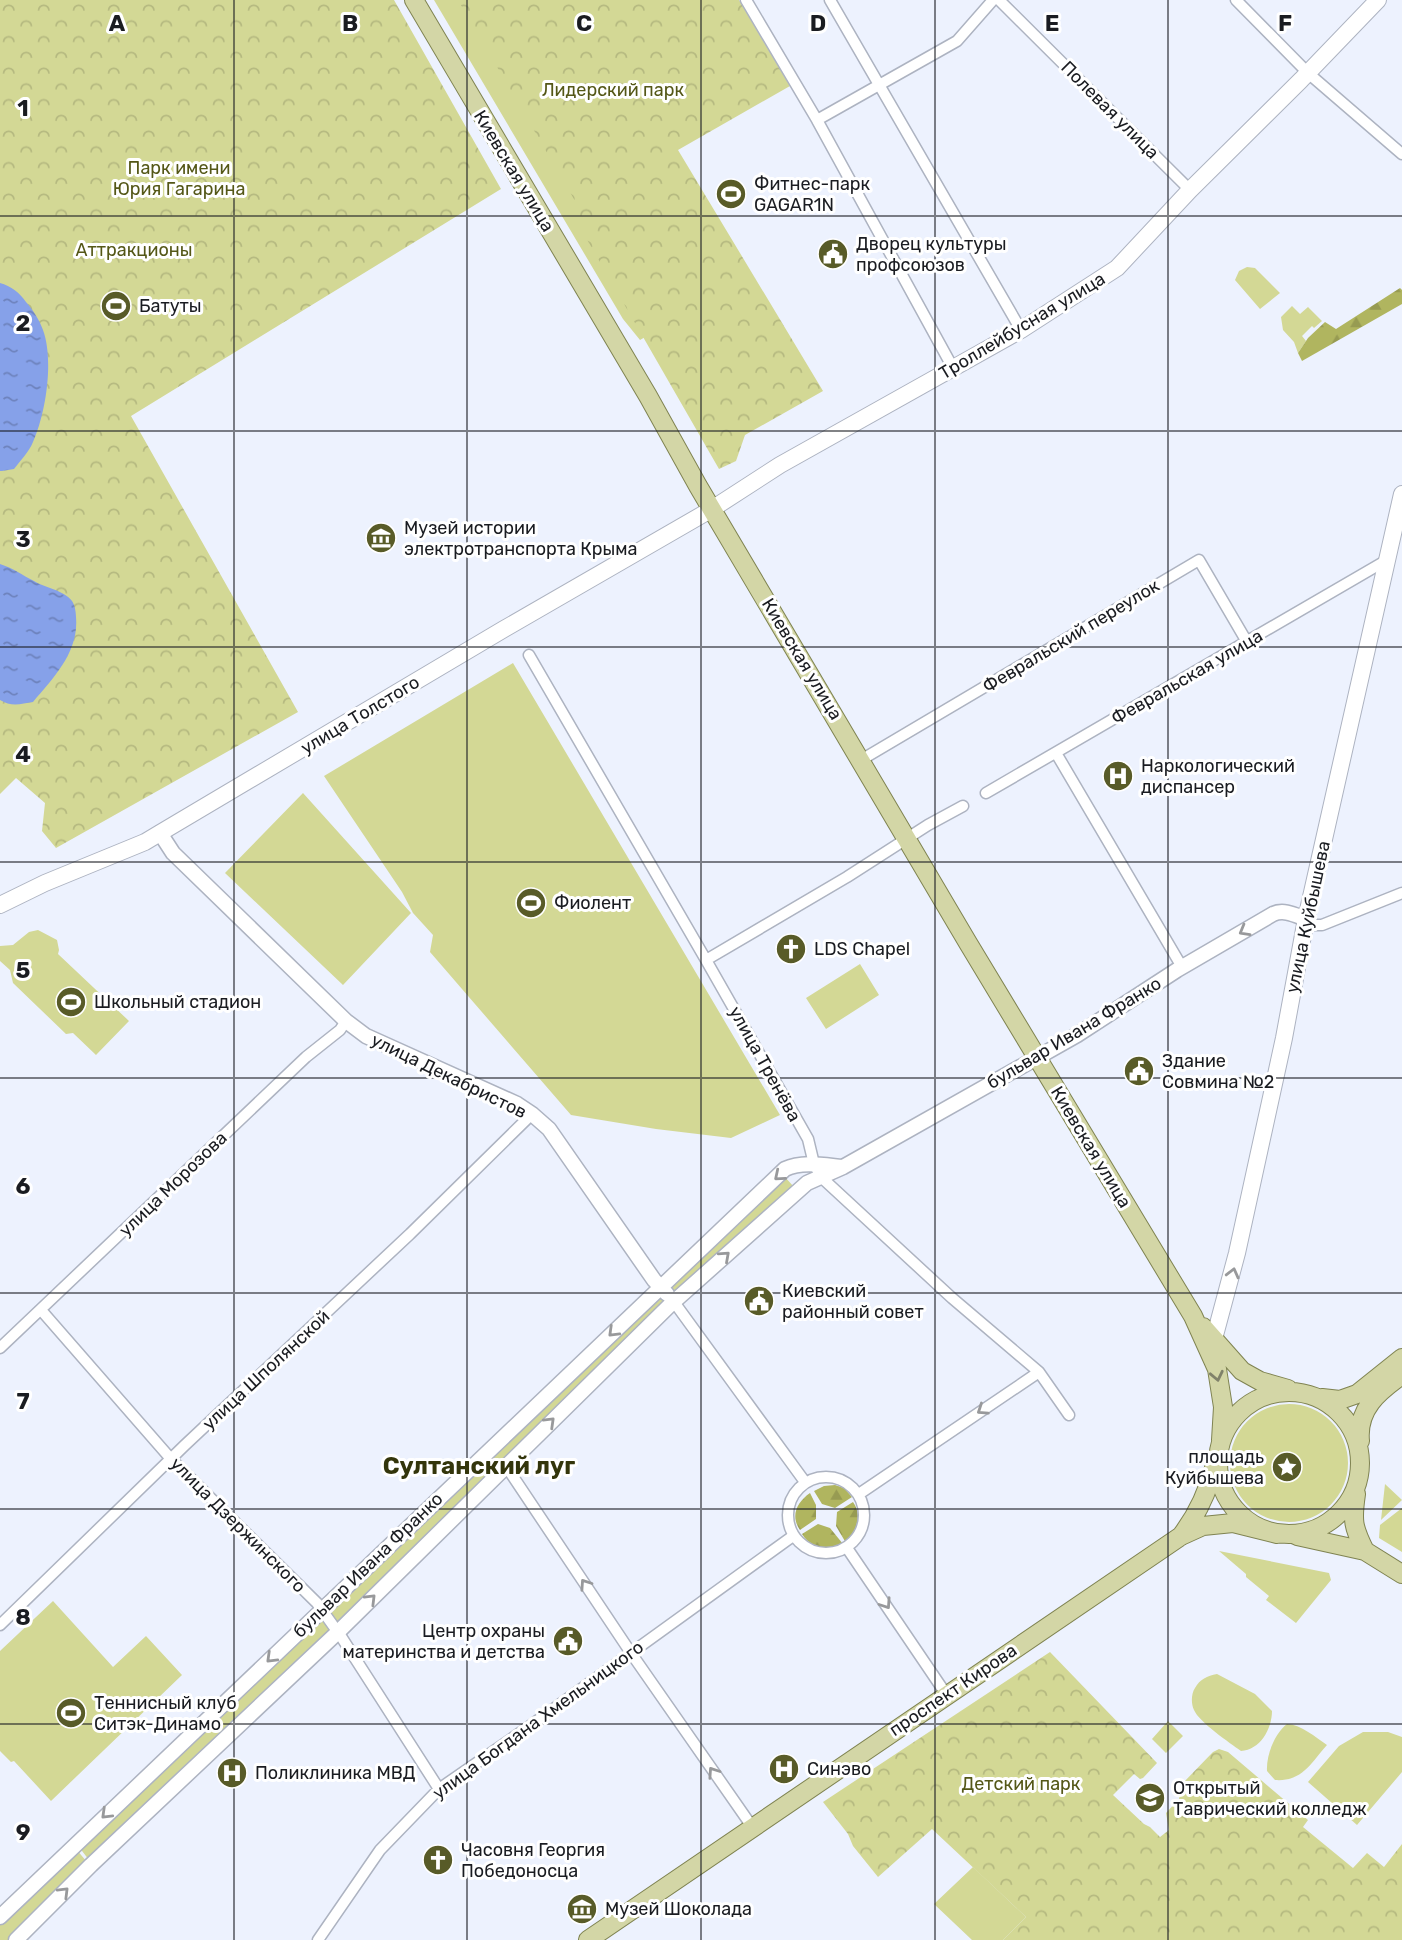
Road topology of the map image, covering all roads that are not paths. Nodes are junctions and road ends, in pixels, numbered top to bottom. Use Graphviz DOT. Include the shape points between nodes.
graph roads {
  1 [pos="414,0"];
  2 [pos="746,0"];
  3 [pos="830,0"];
  4 [pos="993,0"];
  5 [pos="999,0"];
  6 [pos="1236,0"];
  7 [pos="1378,0"];
  8 [pos="1308,72"];
  9 [pos="880,85"];
  10 [pos="817,120"];
  11 [pos="1402,154"];
  12 [pos="1190,190"];
  13 [pos="1021,330"];
  14 [pos="953,368"];
  15 [pos="1402,494"];
  16 [pos="712,509"];
  17 [pos="1388,560"];
  18 [pos="1247,642"];
  19 [pos="529,655"];
  20 [pos="1056,752"];
  21 [pos="861,760"];
  22 [pos="986,793"];
  23 [pos="962,806"];
  24 [pos="160,834"];
  25 [pos="907,839"];
  26 [pos="1402,893"];
  27 [pos="0,905"];
  28 [pos="1306,919"];
  29 [pos="706,960"];
  30 [pos="1182,967"];
  31 [pos="346,1021"];
  32 [pos="1037,1057"];
  33 [pos="532,1114"];
  34 [pos="817,1171"];
  35 [pos="660,1287"];
  36 [pos="674,1302"];
  37 [pos="41,1310"];
  38 [pos="1193,1317"];
  39 [pos="1214,1339"];
  40 [pos="0,1348"];
  41 [pos="1402,1358"];
  42 [pos="1039,1372"];
  43 [pos="1402,1375"];
  44 [pos="1306,1394"];
  45 [pos="1069,1415"];
  46 [pos="1220,1444"];
  47 [pos="1361,1455"];
  48 [pos="171,1459"];
  49 [pos="506,1465"];
  50 [pos="806,1482"];
  51 [pos="1356,1490"];
  52 [pos="859,1494"];
  53 [pos="1284,1534"];
  54 [pos="793,1536"];
  55 [pos="1181,1536"];
  56 [pos="847,1548"];
  57 [pos="1365,1551"];
  58 [pos="1402,1574"];
  59 [pos="322,1609"];
  60 [pos="0,1625"];
  61 [pos="338,1632"];
  62 [pos="631,1653"];
  63 [pos="946,1694"];
  64 [pos="439,1789"];
  65 [pos="753,1828"];
  66 [pos="0,1917"];
  67 [pos="16,1940"];
  68 [pos="318,1940"];
  69 [pos="588,1940"];
  1 -- 16 [label="main road, Киевская улица"];
  2 -- 10 [label="street"];
  3 -- 9 [label="street"];
  4 -- 9 [label="street" via="957,41"];
  5 -- 12 [label="street, Полевая улица"];
  6 -- 8 [label="street"];
  7 -- 8 [label="main road, Троллейбусная улица"];
  8 -- 11 [label="street"];
  8 -- 12 [label="main road, Троллейбусная улица"];
  9 -- 10 [label="street"];
  9 -- 13 [label="street"];
  10 -- 14 [label="street"];
  12 -- 13 [label="main road, Троллейбусная улица" via="1117,268"];
  13 -- 14 [label="main road, Троллейбусная улица"];
  14 -- 16 [label="main road, Троллейбусная улица" via="780,465"];
  15 -- 17 [label="main road, улица Куйбышева"];
  16 -- 21 [label="main road, Киевская улица"];
  16 -- 24 [label="main road, улица Толстого"];
  17 -- 18 [label="street, Февральская улица"];
  17 -- 28 [label="main road, улица Куйбышева"];
  18 -- 20 [label="street, Февральская улица"];
  18 -- 21 [label="street, Февральский переулок" via="1199,560"];
  19 -- 29 [label="street, улица Тренёва"];
  20 -- 22 [label="street, Февральская улица"];
  20 -- 30 [label="street"];
  21 -- 25 [label="main road, Киевская улица"];
  23 -- 25 [label="street"];
  24 -- 27 [label="main road, улица Толстого"];
  24 -- 31 [label="street, улица Декабристов" via="173,853"];
  25 -- 29 [label="street"];
  25 -- 32 [label="main road, Киевская улица"];
  26 -- 28 [label="street" via="1322,925"];
  28 -- 30 [label="street, бульвар Ивана Франко, one-way" via="1278,912"];
  39 -- 28 [label="main road, улица Куйбышева, one-way" via="1234,1269"];
  29 -- 34 [label="street, улица Тренёва" via="808,1139"];
  30 -- 32 [label="street, бульвар Ивана Франко"];
  31 -- 33 [label="street, улица Декабристов" via="366,1036"];
  31 -- 37 [label="street, улица Морозова"];
  32 -- 34 [label="street, бульвар Ивана Франко" via="844,1167"];
  32 -- 38 [label="main road, Киевская улица"];
  33 -- 35 [label="street, улица Декабристов" via="549,1129"];
  33 -- 48 [label="street, улица Шполянской"];
  34 -- 35 [label="street, бульвар Ивана Франко, one-way" via="785,1169"];
  36 -- 34 [label="street, бульвар Ивана Франко, one-way"];
  34 -- 42 [label="street, улица Тренёва" via="952,1298"];
  35 -- 36 [label="street, улица Декабристов"];
  35 -- 59 [label="street, бульвар Ивана Франко, one-way"];
  49 -- 36 [label="street, бульвар Ивана Франко, one-way"];
  36 -- 50 [label="street, улица Декабристов"];
  37 -- 40 [label="street, улица Морозова"];
  37 -- 48 [label="street, улица Дзержинского"];
  38 -- 39 [label="main road, Киевская улица"];
  38 -- 46 [label="main road, Киевская улица, one-way" via="1217,1369 1223,1407"];
  39 -- 44 [label="main road, Киевская улица" via="1242,1371"];
  41 -- 44 [label="main road" via="1348,1399"];
  42 -- 45 [label="street, улица Тренёва"];
  42 -- 52 [label="street, one-way"];
  43 -- 47 [label="main road" via="1373,1400 1360,1419"];
  44 -- 46 [label="main road" via="1283,1392 1259,1398 1234,1417"];
  44 -- 47 [label="main road" via="1334,1408 1350,1423"];
  46 -- 53 [label="main road" via="1217,1466 1226,1498 1249,1522"];
  46 -- 55 [label="main road" via="1209,1489"];
  47 -- 51 [label="main road"];
  48 -- 59 [label="street, улица Дзержинского"];
  48 -- 60 [label="street, улица Шполянской"];
  61 -- 49 [label="street, бульвар Ивана Франко, one-way"];
  62 -- 49 [label="street, one-way"];
  50 -- 52 [label="street" via="835,1477"];
  50 -- 54 [label="street" via="788,1506"];
  51 -- 53 [label="main road" via="1336,1517 1322,1526"];
  51 -- 57 [label="main road" via="1353,1523"];
  52 -- 56 [label="street" via="865,1508 864,1523"];
  53 -- 55 [label="main road" via="1233,1523 1203,1526"];
  53 -- 57 [label="main road"];
  54 -- 56 [label="street" via="818,1553"];
  54 -- 62 [label="street, улица Богдана Хмельницкого"];
  55 -- 63 [label="main road, проспект Кирова"];
  56 -- 63 [label="street, one-way"];
  57 -- 58 [label="main road"];
  59 -- 61 [label="street, улица Дзержинского"];
  59 -- 66 [label="street, бульвар Ивана Франко, one-way"];
  61 -- 64 [label="street, улица Дзержинского"];
  67 -- 61 [label="street, бульвар Ивана Франко, one-way"];
  62 -- 64 [label="street, улица Богдана Хмельницкого"];
  65 -- 62 [label="street, one-way"];
  63 -- 65 [label="main road, проспект Кирова"];
  64 -- 68 [label="street, улица Богдана Хмельницкого" via="385,1844"];
  65 -- 69 [label="main road, проспект Кирова"];
}
